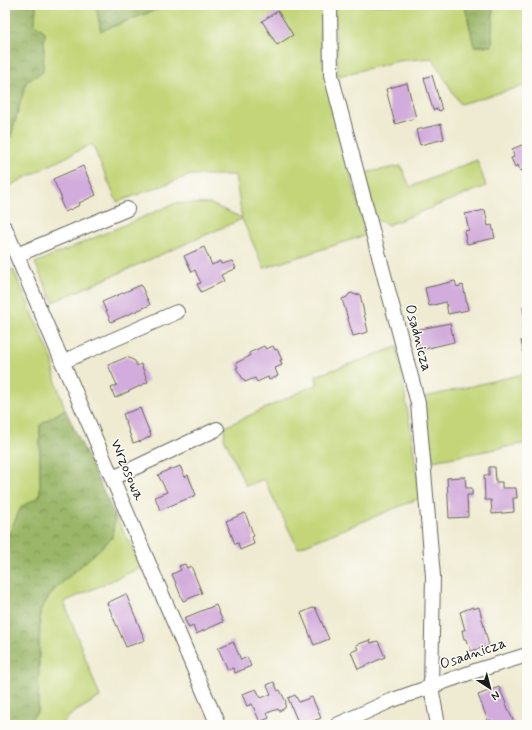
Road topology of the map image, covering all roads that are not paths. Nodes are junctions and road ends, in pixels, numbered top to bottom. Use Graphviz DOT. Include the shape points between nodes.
graph roads {
  1 [pos="330,5"];
  2 [pos="127,209"];
  3 [pos="5,228"];
  4 [pos="17,255"];
  5 [pos="177,312"];
  6 [pos="62,362"];
  7 [pos="217,429"];
  8 [pos="112,478"];
  9 [pos="527,655"];
  10 [pos="431,687"];
  11 [pos="218,725"];
  12 [pos="337,725"];
  13 [pos="438,725"];
  1 -- 10 [label="street, Osadnicza" via="331,75 418,403 433,576"];
  2 -- 4 [label="street"];
  3 -- 4 [label="street, Wrzosowa"];
  4 -- 6 [label="street, Wrzosowa"];
  5 -- 6 [label="street"];
  6 -- 8 [label="street, Wrzosowa"];
  7 -- 8 [label="street"];
  8 -- 11 [label="street, Wrzosowa"];
  9 -- 10 [label="street, Osadnicza"];
  10 -- 12 [label="street, Osadnicza" via="390,701"];
  10 -- 13 [label="street, Osadnicza"];
}
